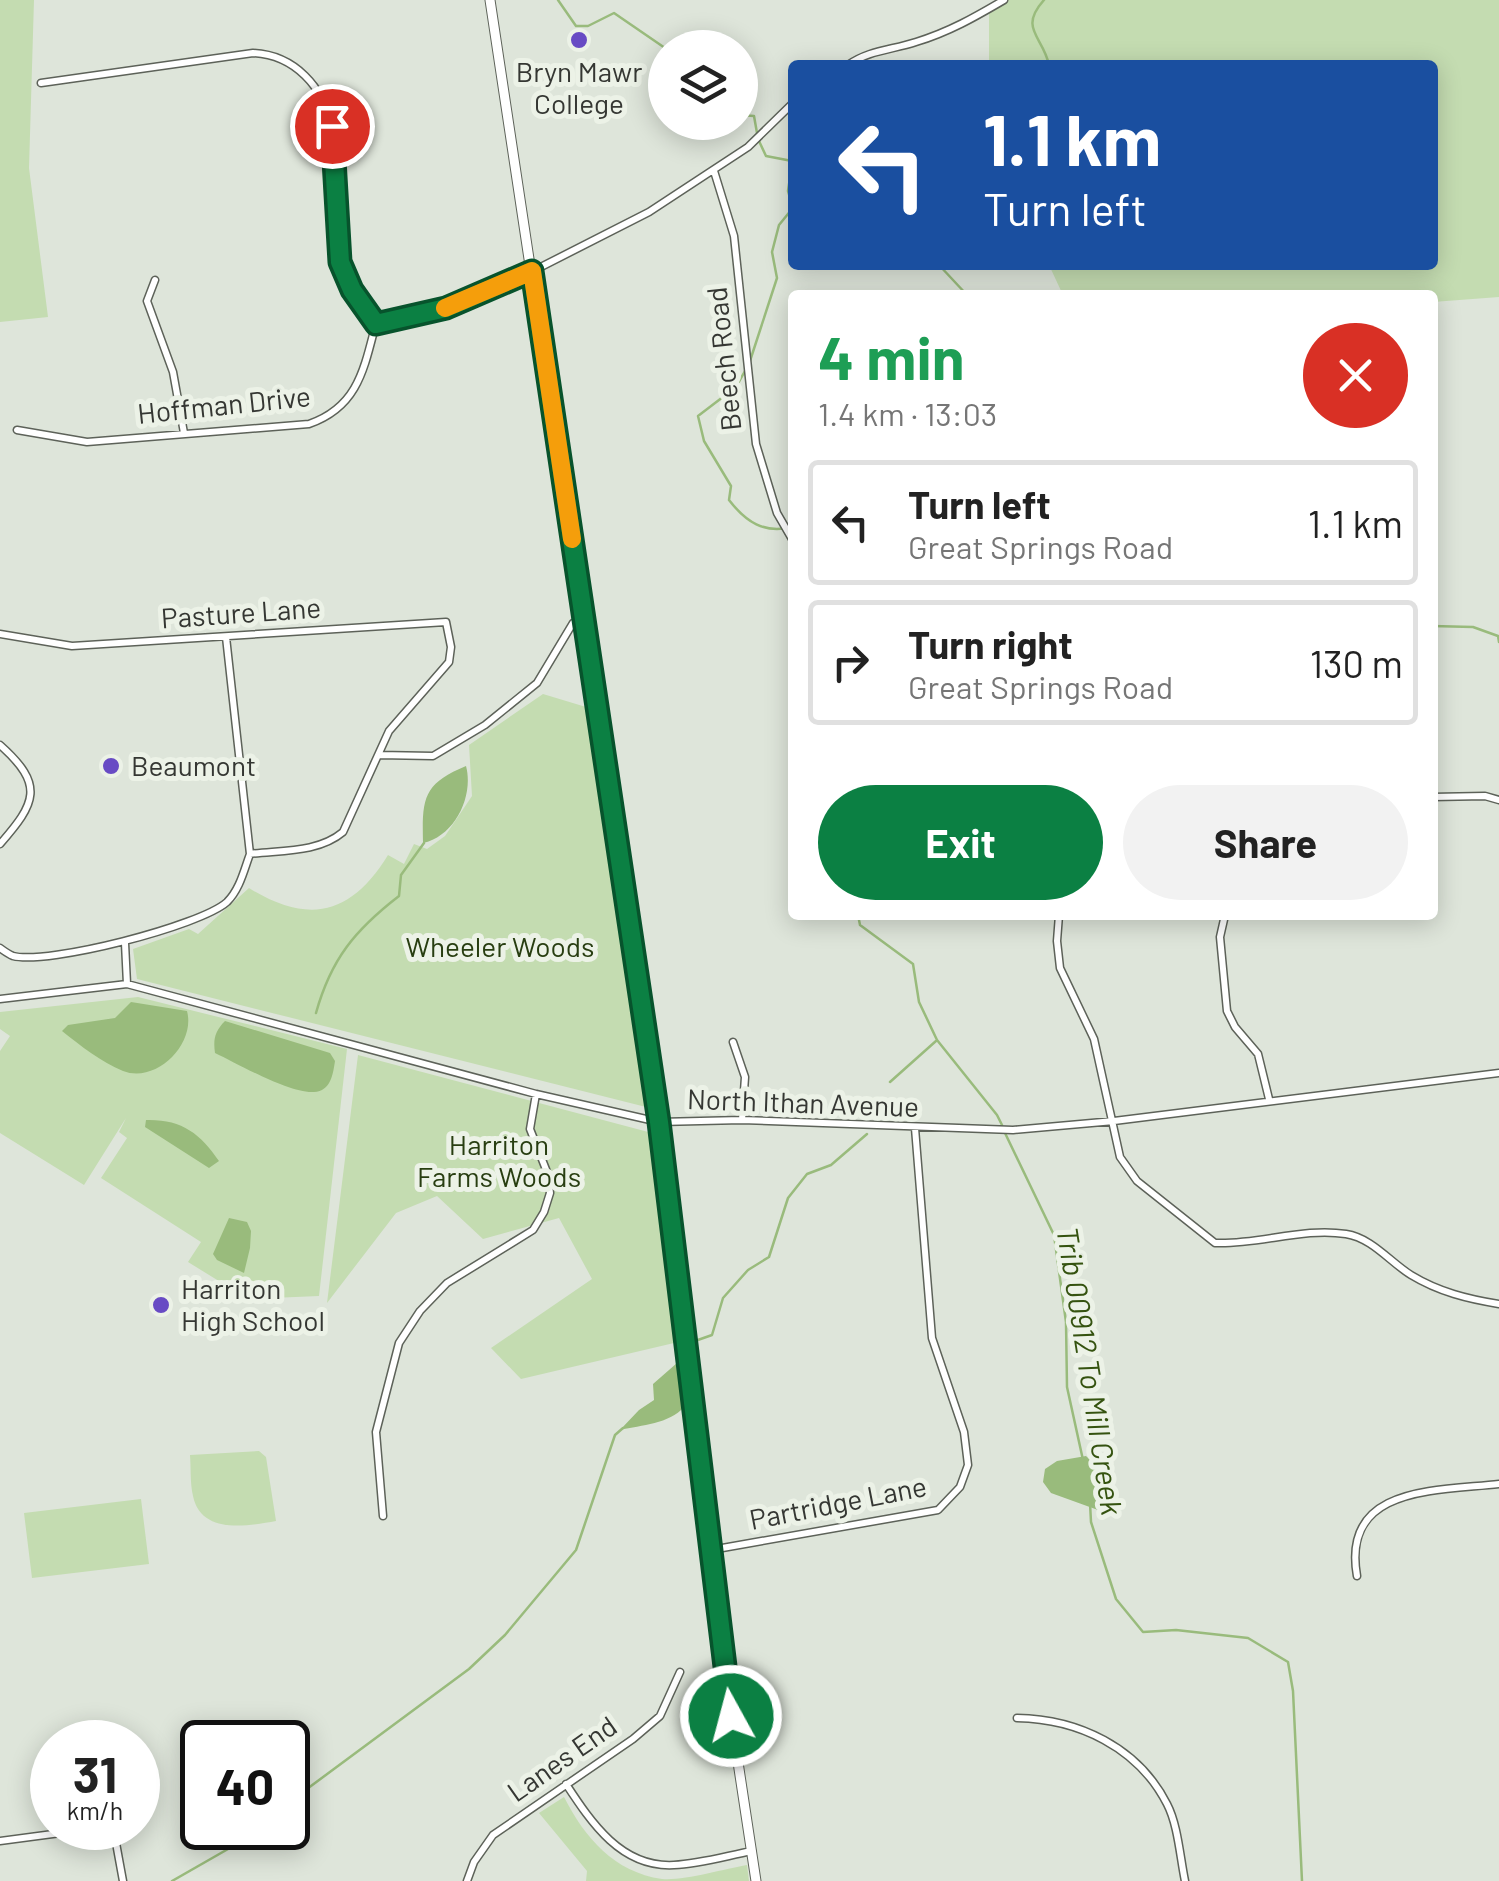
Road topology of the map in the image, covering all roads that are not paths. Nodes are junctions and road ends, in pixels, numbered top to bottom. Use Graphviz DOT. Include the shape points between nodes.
graph roads {
  1 [pos="490,0"];
  2 [pos="1004,0"];
  3 [pos="988,5"];
  4 [pos="855,60"];
  5 [pos="41,83"];
  6 [pos="788,108"];
  7 [pos="714,171"];
  8 [pos="532,271"];
  9 [pos="154,280"];
  10 [pos="376,324"];
  11 [pos="17,430"];
  12 [pos="184,433"];
  13 [pos="788,531"];
  14 [pos="584,620"];
  15 [pos="0,634"];
  16 [pos="226,638"];
  17 [pos="0,745"];
  18 [pos="379,755"];
  19 [pos="1438,797"];
  20 [pos="1499,800"];
  21 [pos="0,844"];
  22 [pos="250,854"];
  23 [pos="1059,920"];
  24 [pos="1225,920"];
  25 [pos="125,943"];
  26 [pos="0,948"];
  27 [pos="127,984"];
  28 [pos="0,999"];
  29 [pos="733,1042"];
  30 [pos="1499,1072"];
  31 [pos="536,1094"];
  32 [pos="1270,1099"];
  33 [pos="742,1120"];
  34 [pos="1114,1121"];
  35 [pos="659,1122"];
  36 [pos="915,1128"];
  37 [pos="1499,1304"];
  38 [pos="1499,1484"];
  39 [pos="382,1516"];
  40 [pos="710,1550"];
  41 [pos="1357,1576"];
  42 [pos="680,1672"];
  43 [pos="1018,1718"];
  44 [pos="566,1784"];
  45 [pos="30,1837"];
  46 [pos="0,1841"];
  47 [pos="116,1850"];
  48 [pos="752,1851"];
  49 [pos="123,1881"];
  50 [pos="467,1881"];
  51 [pos="756,1881"];
  52 [pos="1184,1881"];
  1 -- 8 [label="street"];
  2 -- 3 [label="street"];
  3 -- 4 [label="street" via="966,24"];
  5 -- 10 [label="street" via="253,52 269,53 303,73 326,104 332,126 340,262"];
  6 -- 7 [label="street"];
  7 -- 8 [label="street"];
  7 -- 13 [label="street, Beech Road" via="734,236 756,444"];
  8 -- 10 [label="street" via="446,308"];
  8 -- 14 [label="street"];
  9 -- 12 [label="street" via="147,301 179,394"];
  10 -- 12 [label="street, Hoffman Drive" via="353,393 322,419"];
  11 -- 12 [label="street, Hoffman Drive" via="87,442"];
  14 -- 18 [label="street" via="572,623 536,683 485,724 433,756"];
  14 -- 35 [label="street"];
  15 -- 16 [label="street, Pasture Lane" via="72,646"];
  16 -- 18 [label="street, Pasture Lane" via="446,622 450,662 389,731"];
  16 -- 22 [label="street"];
  17 -- 21 [label="street" via="32,784 26,815"];
  18 -- 22 [label="street" via="333,840"];
  19 -- 20 [label="street"];
  22 -- 25 [label="street" via="226,903"];
  23 -- 34 [label="street" via="1060,968 1094,1039"];
  24 -- 32 [label="street" via="1220,937 1227,1010 1258,1054"];
  25 -- 26 [label="street" via="33,957 10,956"];
  25 -- 27 [label="street"];
  27 -- 28 [label="street, North Ithan Avenue"];
  27 -- 31 [label="street, North Ithan Avenue"];
  29 -- 33 [label="street" via="745,1076"];
  30 -- 32 [label="street, North Ithan Avenue"];
  31 -- 35 [label="street, North Ithan Avenue"];
  31 -- 39 [label="street" via="530,1129 548,1172 544,1212 533,1230 447,1283 398,1344 376,1432"];
  32 -- 34 [label="street, North Ithan Avenue"];
  33 -- 35 [label="street, North Ithan Avenue"];
  33 -- 36 [label="street, North Ithan Avenue"];
  34 -- 36 [label="street, North Ithan Avenue" via="1012,1130"];
  34 -- 37 [label="street" via="1127,1169 1215,1243 1348,1234 1436,1289"];
  35 -- 40 [label="street"];
  36 -- 40 [label="street, Partridge Lane" via="932,1338 964,1432 968,1465 960,1487 938,1510"];
  38 -- 41 [label="street" via="1404,1495 1380,1505 1359,1534"];
  40 -- 48 [label="street"];
  42 -- 44 [label="street, Lanes End" via="660,1716"];
  43 -- 52 [label="street" via="1076,1725 1150,1777 1169,1806"];
  44 -- 48 [label="street" via="606,1839 635,1857 670,1866"];
  44 -- 50 [label="street, Lanes End" via="492,1835"];
  45 -- 46 [label="street"];
  47 -- 49 [label="street"];
  48 -- 51 [label="street"];
}
